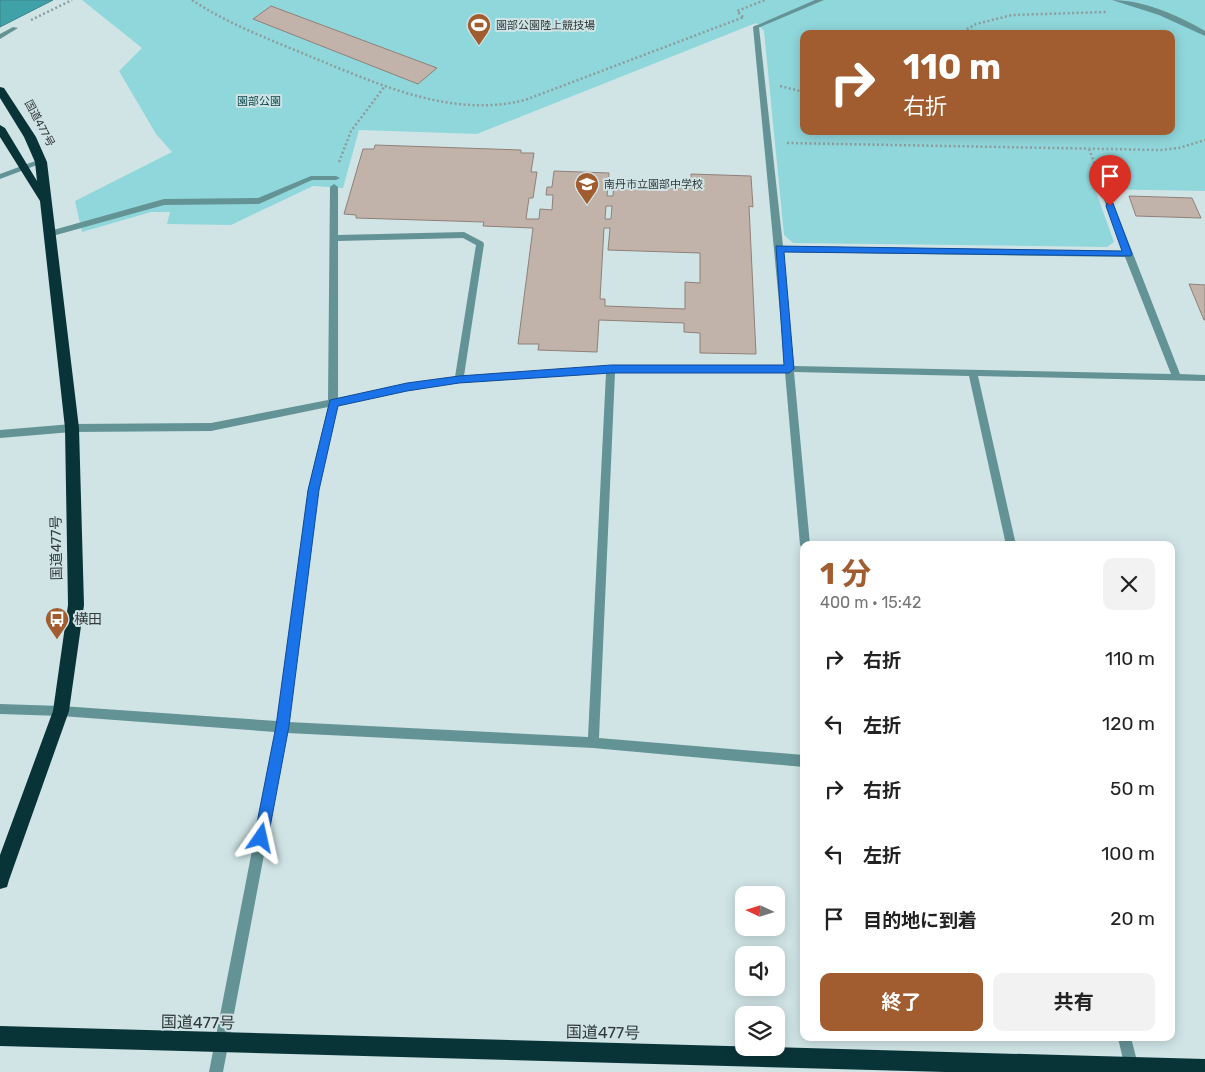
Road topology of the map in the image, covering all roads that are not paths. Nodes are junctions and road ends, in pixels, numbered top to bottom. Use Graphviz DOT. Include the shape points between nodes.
graph roads {
  1 [pos="821,0"];
  2 [pos="1115,0"];
  3 [pos="14,28"];
  4 [pos="1205,34"];
  5 [pos="0,37"];
  6 [pos="0,90"];
  7 [pos="0,128"];
  8 [pos="41,162"];
  9 [pos="25,168"];
  10 [pos="0,176"];
  11 [pos="1104,189"];
  12 [pos="46,206"];
  13 [pos="49,234"];
  14 [pos="334,238"];
  15 [pos="779,249"];
  16 [pos="1128,254"];
  17 [pos="611,369"];
  18 [pos="789,369"];
  19 [pos="973,372"];
  20 [pos="1176,377"];
  21 [pos="1205,378"];
  22 [pos="459,380"];
  23 [pos="333,402"];
  24 [pos="72,428"];
  25 [pos="0,434"];
  26 [pos="805,541"];
  27 [pos="1010,541"];
  28 [pos="0,709"];
  29 [pos="61,711"];
  30 [pos="282,726"];
  31 [pos="594,743"];
  32 [pos="800,761"];
  33 [pos="0,880"];
  34 [pos="0,1036"];
  35 [pos="1126,1041"];
  36 [pos="222,1042"];
  37 [pos="1133,1069"];
  38 [pos="1205,1069"];
  39 [pos="216,1072"];
  1 -- 15 [label="street" via="756,28"];
  2 -- 4 [label="street" via="1161,13"];
  3 -- 5 [label="street"];
  6 -- 8 [label="highway, 国道477号" via="30,137"];
  7 -- 9 [label="highway, 国道477号"];
  8 -- 9 [label="street"];
  8 -- 12 [label="highway, 国道477号"];
  9 -- 10 [label="street"];
  9 -- 12 [label="highway, 国道477号"];
  11 -- 16 [label="street"];
  12 -- 13 [label="highway, 国道477号"];
  13 -- 14 [label="street" via="164,202 260,201 312,178 335,183"];
  13 -- 24 [label="highway, 国道477号"];
  14 -- 22 [label="street" via="464,235 480,244"];
  14 -- 23 [label="street"];
  15 -- 16 [label="street"];
  15 -- 18 [label="street"];
  16 -- 20 [label="street"];
  17 -- 18 [label="street"];
  17 -- 22 [label="street"];
  17 -- 31 [label="street"];
  18 -- 19 [label="street"];
  18 -- 26 [label="street"];
  19 -- 20 [label="street"];
  19 -- 27 [label="street"];
  20 -- 21 [label="street"];
  22 -- 23 [label="street"];
  23 -- 24 [label="street" via="211,427"];
  23 -- 30 [label="street" via="313,490"];
  24 -- 25 [label="street"];
  24 -- 29 [label="highway, 国道477号" via="76,605"];
  28 -- 29 [label="street"];
  29 -- 30 [label="street"];
  29 -- 33 [label="highway, 国道477号"];
  30 -- 31 [label="street"];
  30 -- 36 [label="street"];
  31 -- 32 [label="street"];
  34 -- 36 [label="highway, 国道477号"];
  35 -- 37 [label="street"];
  36 -- 37 [label="highway, 国道477号"];
  36 -- 39 [label="street"];
  37 -- 38 [label="highway, 国道477号"];
}
